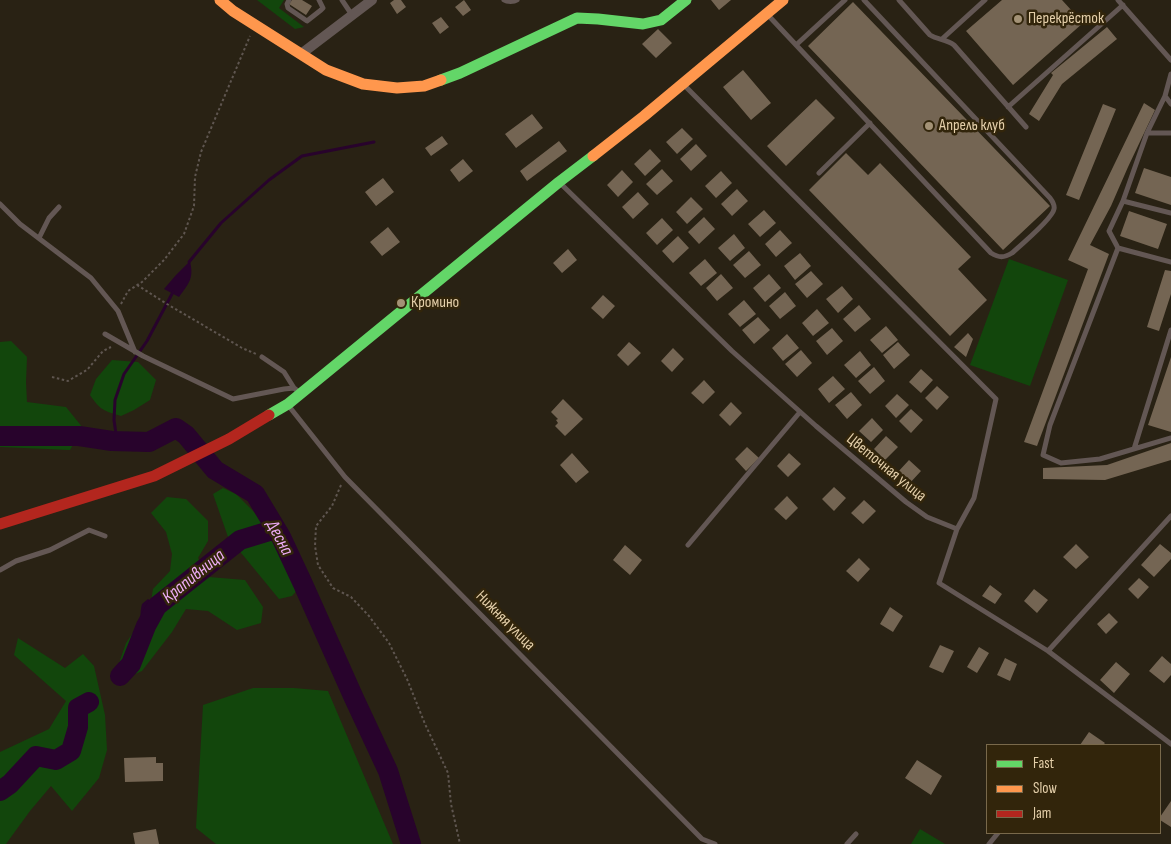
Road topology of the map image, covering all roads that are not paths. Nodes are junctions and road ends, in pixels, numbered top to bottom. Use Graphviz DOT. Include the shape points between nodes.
graph roads {
  1 [pos="220,0"];
  2 [pos="289,0"];
  3 [pos="319,0"];
  4 [pos="342,0"];
  5 [pos="372,0"];
  6 [pos="504,0"];
  7 [pos="517,0"];
  8 [pos="686,0"];
  9 [pos="783,0"];
  10 [pos="845,0"];
  11 [pos="864,0"];
  12 [pos="899,0"];
  13 [pos="985,0"];
  14 [pos="1118,0"];
  15 [pos="1123,5"];
  16 [pos="766,14"];
  17 [pos="352,15"];
  18 [pos="942,39"];
  19 [pos="796,46"];
  20 [pos="301,54"];
  21 [pos="1171,60"];
  22 [pos="1171,74"];
  23 [pos="683,83"];
  24 [pos="1165,96"];
  25 [pos="1171,104"];
  26 [pos="1008,107"];
  27 [pos="870,124"];
  28 [pos="1026,127"];
  29 [pos="1147,133"];
  30 [pos="1171,133"];
  31 [pos="819,173"];
  32 [pos="559,182"];
  33 [pos="1123,202"];
  34 [pos="0,204"];
  35 [pos="59,207"];
  36 [pos="1171,213"];
  37 [pos="39,238"];
  38 [pos="1118,248"];
  39 [pos="1171,262"];
  40 [pos="1171,330"];
  41 [pos="105,334"];
  42 [pos="135,352"];
  43 [pos="262,357"];
  44 [pos="297,391"];
  45 [pos="288,404"];
  46 [pos="800,412"];
  47 [pos="1171,438"];
  48 [pos="1134,449"];
  49 [pos="1171,516"];
  50 [pos="0,524"];
  51 [pos="957,530"];
  52 [pos="105,536"];
  53 [pos="688,545"];
  54 [pos="0,570"];
  55 [pos="1048,651"];
  56 [pos="1171,734"];
  57 [pos="1166,740"];
  58 [pos="1171,744"];
  59 [pos="856,834"];
  60 [pos="997,834"];
  61 [pos="715,844"];
  62 [pos="846,844"];
  63 [pos="989,844"];
  1 -- 20 [label="street"];
  2 -- 3 [label="lane" via="288,8 308,21 323,8"];
  4 -- 17 [label="lane"];
  5 -- 17 [label="street"];
  6 -- 7 [label="lane"];
  8 -- 20 [label="street" via="661,20 643,24 577,18 460,73 424,86 397,88 363,84 326,70"];
  9 -- 16 [label="street"];
  10 -- 19 [label="lane"];
  11 -- 27 [label="lane" via="1050,198 1054,203 1053,214 1012,254 995,256"];
  12 -- 18 [label="lane" via="930,35"];
  13 -- 18 [label="lane"];
  14 -- 15 [label="lane"];
  15 -- 21 [label="lane"];
  15 -- 26 [label="lane"];
  16 -- 19 [label="lane"];
  16 -- 23 [label="street"];
  17 -- 20 [label="street"];
  18 -- 26 [label="lane" via="954,45"];
  19 -- 27 [label="lane"];
  22 -- 24 [label="lane"];
  23 -- 32 [label="street"];
  23 -- 51 [label="lane" via="996,399 974,498"];
  24 -- 25 [label="lane"];
  24 -- 29 [label="lane"];
  26 -- 28 [label="lane"];
  27 -- 31 [label="lane"];
  29 -- 30 [label="lane"];
  29 -- 33 [label="lane"];
  32 -- 44 [label="street"];
  32 -- 46 [label="lane, Цветочная улица" via="732,351"];
  33 -- 36 [label="lane"];
  33 -- 38 [label="lane" via="1109,231"];
  34 -- 37 [label="lane"];
  35 -- 37 [label="lane"];
  37 -- 42 [label="lane" via="91,278 118,311"];
  38 -- 39 [label="lane"];
  38 -- 48 [label="lane" via="1050,425 1043,455 1061,463 1100,459"];
  40 -- 48 [label="lane"];
  41 -- 42 [label="lane"];
  42 -- 44 [label="lane" via="232,399 284,389"];
  43 -- 44 [label="lane" via="284,372"];
  44 -- 45 [label="street"];
  45 -- 50 [label="street" via="229,439 154,476"];
  45 -- 61 [label="lane, Нижняя улица" via="345,476 702,838"];
  46 -- 51 [label="lane, Цветочная улица" via="906,502 927,517"];
  46 -- 53 [label="lane"];
  47 -- 48 [label="lane"];
  49 -- 55 [label="lane"];
  51 -- 55 [label="lane" via="939,583"];
  52 -- 54 [label="lane" via="89,530 50,550 16,560"];
  55 -- 57 [label="lane"];
  56 -- 57 [label="lane"];
  57 -- 58 [label="lane"];
  59 -- 62 [label="lane"];
  60 -- 63 [label="lane"];
}
